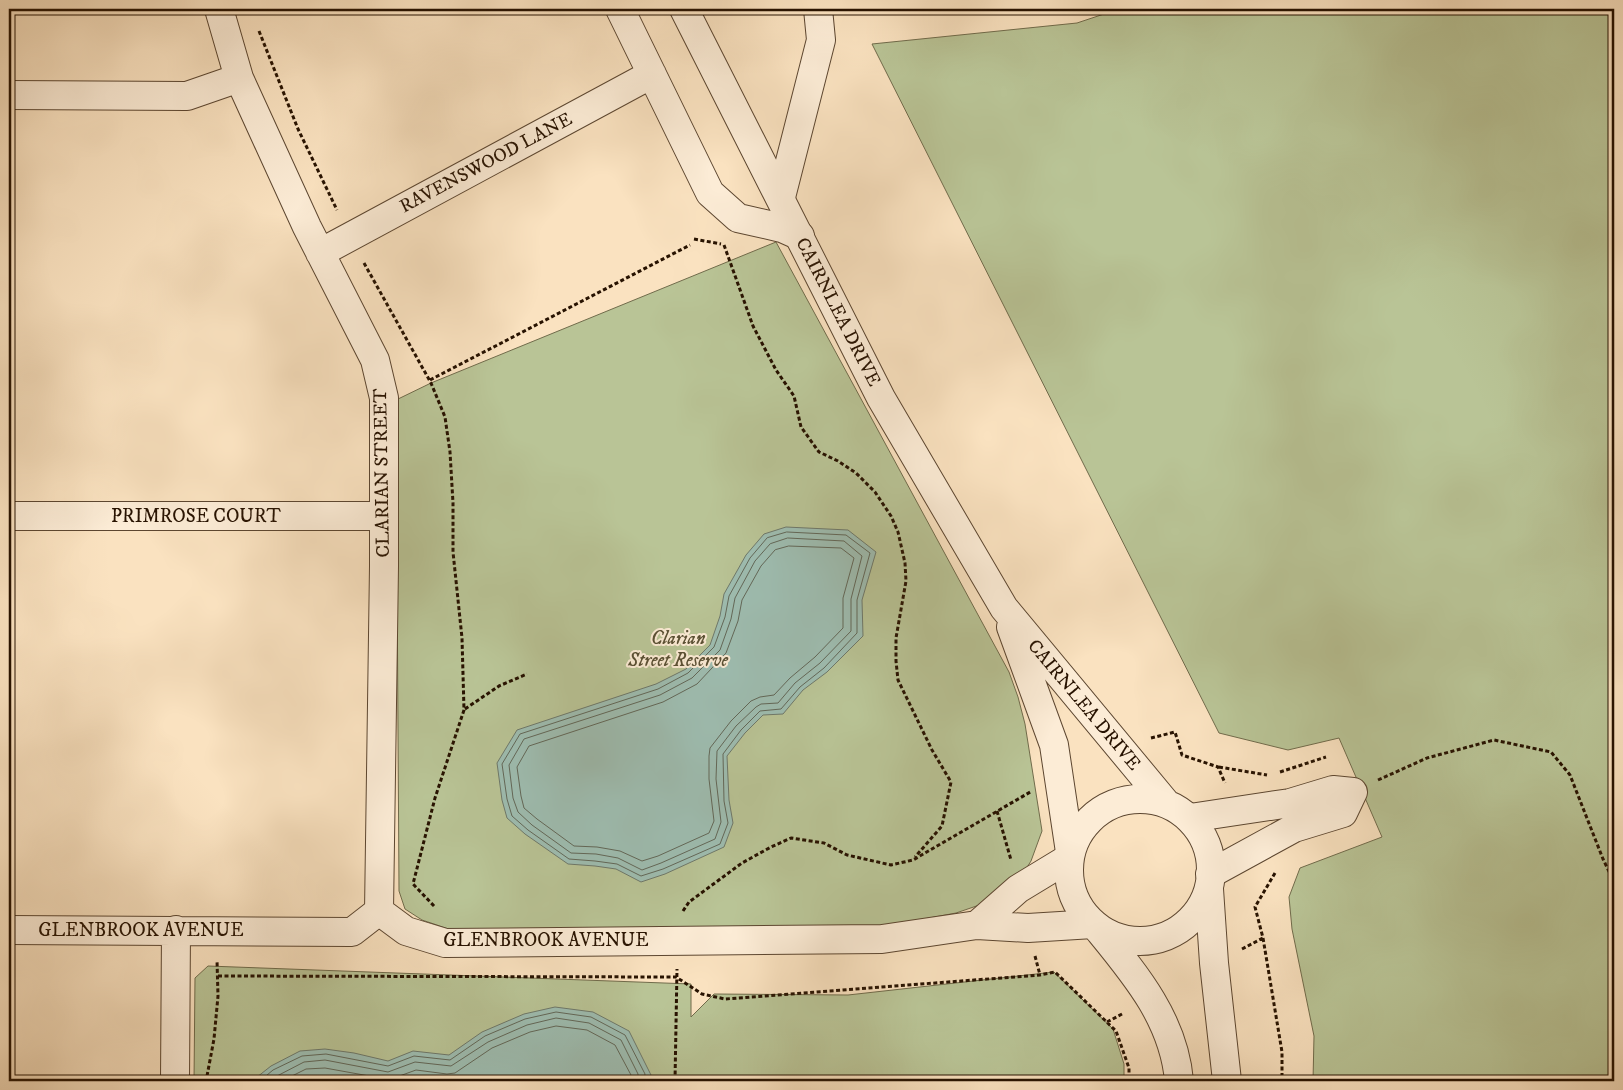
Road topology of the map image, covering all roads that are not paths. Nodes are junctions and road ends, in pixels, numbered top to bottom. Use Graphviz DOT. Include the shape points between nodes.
graph roads {
  1 [pos="219,9"];
  2 [pos="620,9"];
  3 [pos="684,9"];
  4 [pos="818,9"];
  5 [pos="652,74"];
  6 [pos="239,78"];
  7 [pos="9,95"];
  8 [pos="781,197"];
  9 [pos="800,236"];
  10 [pos="320,253"];
  11 [pos="9,516"];
  12 [pos="384,516"];
  13 [pos="1004,608"];
  14 [pos="1165,802"];
  15 [pos="1190,818"];
  16 [pos="1070,855"];
  17 [pos="1210,882"];
  18 [pos="380,911"];
  19 [pos="1094,925"];
  20 [pos="977,926"];
  21 [pos="9,930"];
  22 [pos="176,930"];
  23 [pos="176,1081"];
  24 [pos="1179,1081"];
  25 [pos="1228,1081"];
  1 -- 6 [label="street, CLARIAN STREET"];
  2 -- 5 [label="street"];
  3 -- 8 [label="street, CAIRNLEA DRIVE"];
  4 -- 8 [label="street" via="821,40"];
  5 -- 9 [label="street" via="710,192 738,218 782,228"];
  5 -- 10 [label="street, RAVENSWOOD LANE"];
  6 -- 7 [label="street" via="188,96"];
  6 -- 10 [label="street, CLARIAN STREET"];
  8 -- 9 [label="street, CAIRNLEA DRIVE"];
  9 -- 13 [label="street, CAIRNLEA DRIVE" via="881,398"];
  10 -- 12 [label="street, CLARIAN STREET" via="375,360 384,398"];
  11 -- 12 [label="street, PRIMROSE COURT"];
  12 -- 18 [label="street, CLARIAN STREET"];
  13 -- 14 [label="street, CAIRNLEA DRIVE"];
  13 -- 16 [label="street, CAIRNLEA DRIVE" via="1054,744"];
  14 -- 15 [label="street"];
  14 -- 16 [label="street" via="1140,798 1111,804 1090,817 1080,830"];
  15 -- 17 [label="street" via="1204,838 1211,857"];
  15 -- 17 [label="street" via="1290,802 1334,790 1353,792 1343,813 1294,828 1258,847"];
  16 -- 19 [label="street" via="1068,868 1072,893 1078,907"];
  16 -- 20 [label="street" via="1018,889"];
  17 -- 19 [label="street" via="1198,912 1178,930 1154,940 1135,941 1110,935"];
  17 -- 25 [label="street" via="1214,963"];
  18 -- 20 [label="street, GLENBROOK AVENUE" via="406,931 445,943 882,939"];
  18 -- 22 [label="street, GLENBROOK AVENUE" via="352,932"];
  19 -- 20 [label="street, GLENBROOK AVENUE"];
  19 -- 24 [label="street" via="1132,970 1160,1014 1170,1040"];
  21 -- 22 [label="street, GLENBROOK AVENUE"];
  22 -- 23 [label="street"];
}
